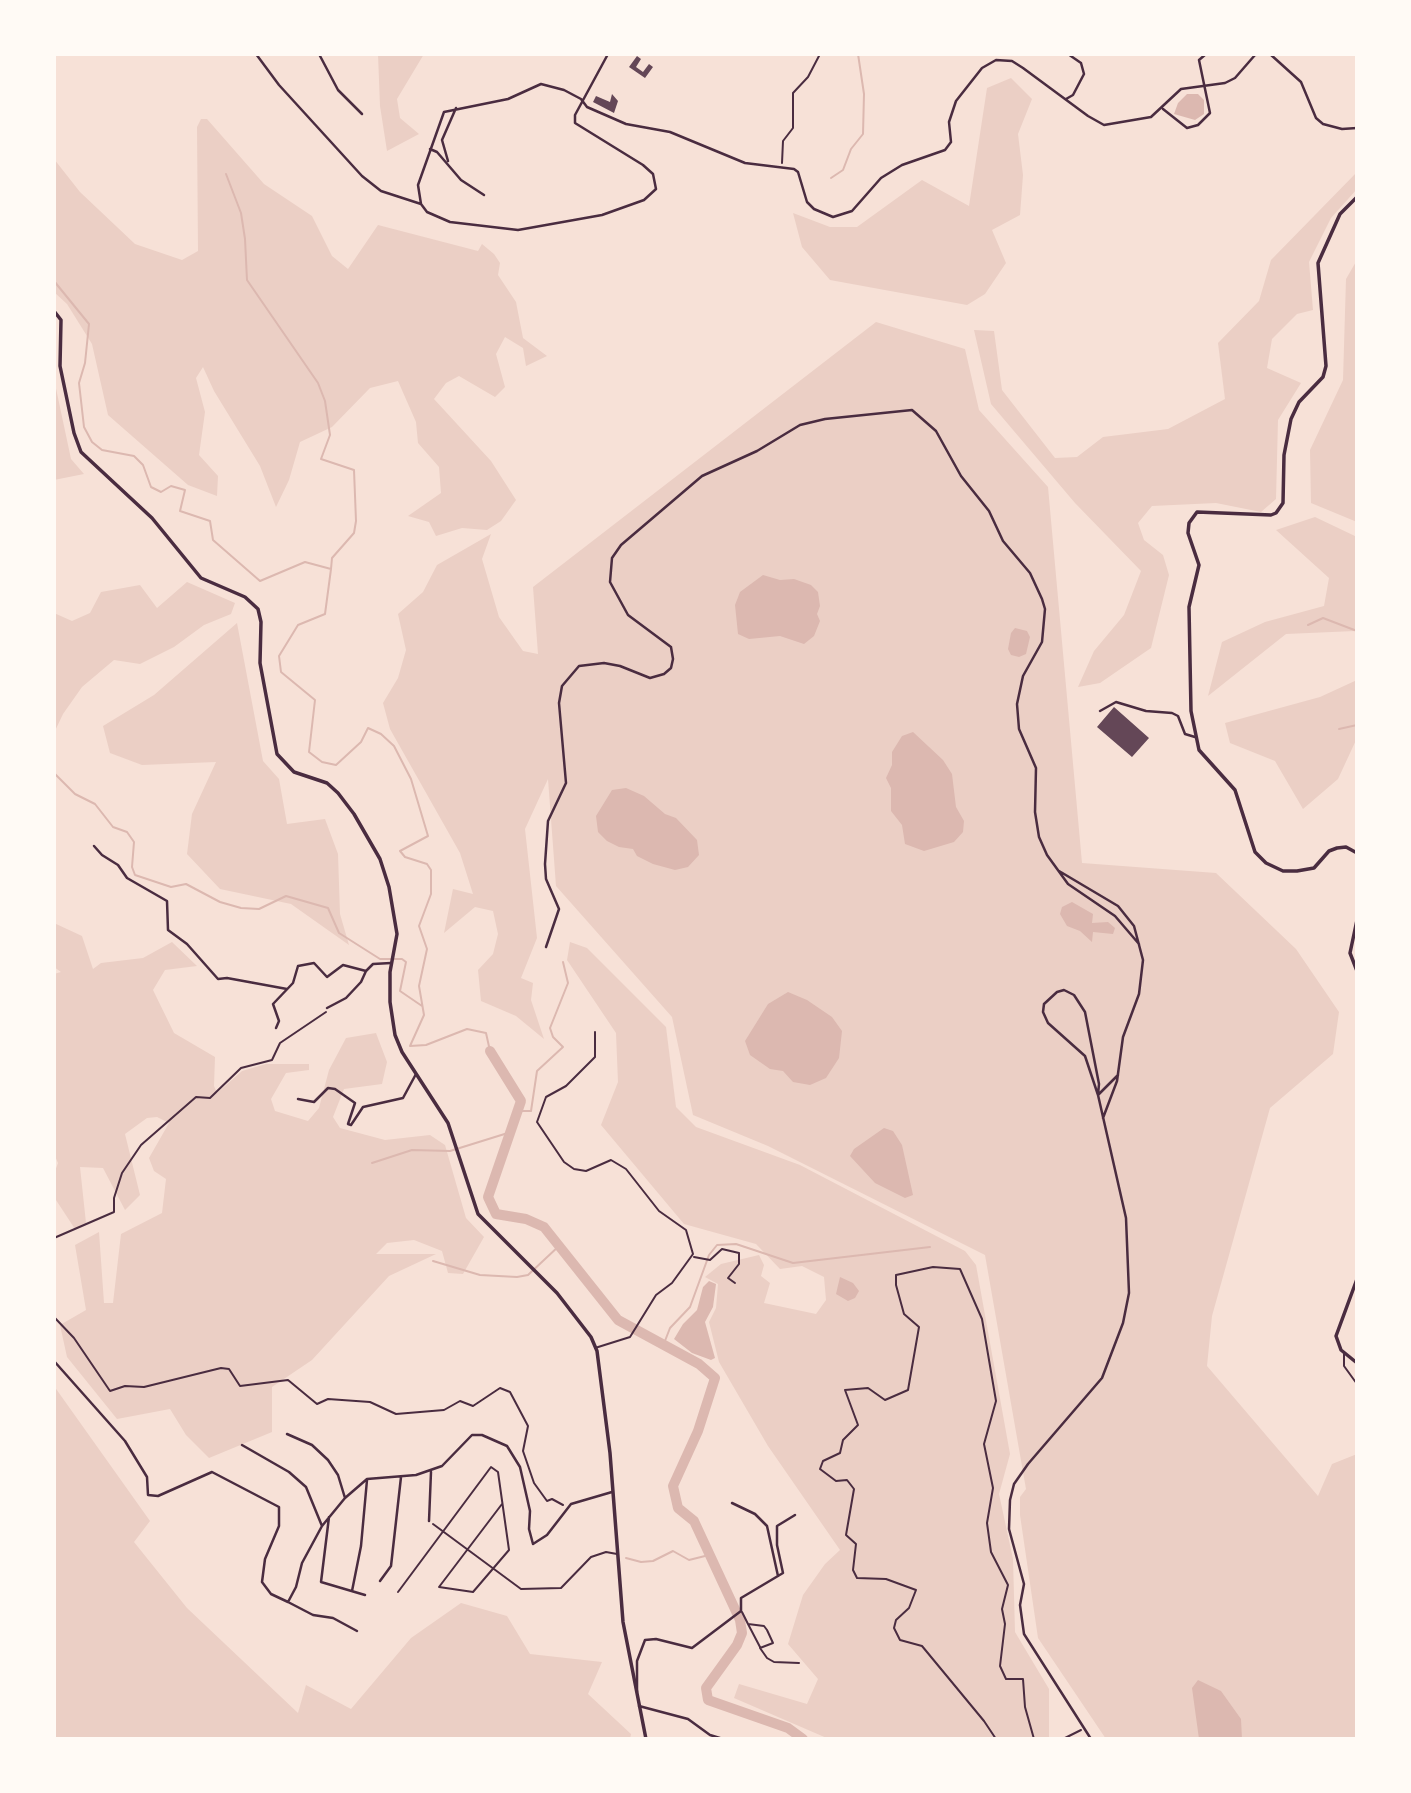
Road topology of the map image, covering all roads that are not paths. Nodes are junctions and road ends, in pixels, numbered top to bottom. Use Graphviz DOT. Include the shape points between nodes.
graph roads {
  1 [pos="256,54"];
  2 [pos="319,54"];
  3 [pos="607,54"];
  4 [pos="1068,54"];
  5 [pos="1206,54"];
  6 [pos="1261,54"];
  7 [pos="1270,54"];
  8 [pos="1206,85"];
  9 [pos="1066,99"];
  10 [pos="583,104"];
  11 [pos="456,108"];
  12 [pos="1163,109"];
  13 [pos="362,114"];
  14 [pos="1357,128"];
  15 [pos="430,149"];
  16 [pos="449,164"];
  17 [pos="484,195"];
  18 [pos="1357,197"];
  19 [pos="421,204"];
  20 [pos="54,311"];
  21 [pos="1100,711"];
  22 [pos="1195,737"];
  23 [pos="94,846"];
  24 [pos="1357,853"];
  25 [pos="1058,870"];
  26 [pos="1357,920"];
  27 [pos="1139,944"];
  28 [pos="546,947"];
  29 [pos="392,960"];
  30 [pos="366,971"];
  31 [pos="1357,971"];
  32 [pos="287,989"];
  33 [pos="327,1008"];
  34 [pos="276,1028"];
  35 [pos="595,1031"];
  36 [pos="416,1074"];
  37 [pos="1118,1075"];
  38 [pos="1098,1095"];
  39 [pos="298,1099"];
  40 [pos="1103,1118"];
  41 [pos="691,1256"];
  42 [pos="1357,1279"];
  43 [pos="735,1283"];
  44 [pos="595,1348"];
  45 [pos="1344,1353"];
  46 [pos="56,1362"];
  47 [pos="1357,1363"];
  48 [pos="1357,1384"];
  49 [pos="287,1434"];
  50 [pos="242,1445"];
  51 [pos="431,1470"];
  52 [pos="401,1476"];
  53 [pos="367,1479"];
  54 [pos="614,1492"];
  55 [pos="345,1497"];
  56 [pos="732,1503"];
  57 [pos="502,1504"];
  58 [pos="795,1514"];
  59 [pos="329,1517"];
  60 [pos="431,1522"];
  61 [pos="322,1526"];
  62 [pos="445,1531"];
  63 [pos="467,1549"];
  64 [pos="618,1554"];
  65 [pos="491,1569"];
  66 [pos="778,1576"];
  67 [pos="380,1581"];
  68 [pos="352,1591"];
  69 [pos="398,1591"];
  70 [pos="365,1595"];
  71 [pos="288,1602"];
  72 [pos="741,1611"];
  73 [pos="748,1624"];
  74 [pos="357,1632"];
  75 [pos="760,1648"];
  76 [pos="799,1663"];
  77 [pos="636,1695"];
  78 [pos="638,1706"];
  79 [pos="646,1739"];
  80 [pos="723,1739"];
  81 [pos="1091,1739"];
  1 -- 19 [label="street" via="362,176 381,191"];
  2 -- 13 [label="street" via="338,90"];
  3 -- 10 [label="street"];
  4 -- 9 [label="street" via="1081,64 1084,74"];
  5 -- 8 [label="street" via="1199,60"];
  6 -- 8 [label="street" via="1235,78"];
  7 -- 14 [label="street" via="1301,82 1316,118 1324,124"];
  8 -- 12 [label="street" via="1181,89"];
  8 -- 12 [label="street" via="1210,113 1198,125 1186,128"];
  9 -- 10 [label="street" via="1012,61 988,63 956,101 949,122 952,137 945,150 881,178 858,206 833,217 807,202 798,172 731,159 670,132 626,124"];
  9 -- 12 [label="street" via="1104,125 1150,117"];
  10 -- 11 [label="street" via="564,89 541,84 509,99"];
  10 -- 19 [label="street" via="575,123 653,174 656,189 652,196 602,215 519,230 450,222 427,212"];
  11 -- 15 [label="street" via="444,112"];
  11 -- 16 [label="street" via="442,140"];
  15 -- 16 [label="street"];
  15 -- 19 [label="street" via="418,185"];
  16 -- 17 [label="street" via="461,180"];
  18 -- 22 [label="street" via="1340,214 1318,263 1326,366 1323,377 1299,402 1291,419 1284,455 1285,492 1279,510 1271,515 1197,512 1189,523 1199,570 1189,607"];
  20 -- 29 [label="street" via="61,320 60,366 76,444 152,519 201,578 245,597 258,609 260,663 276,754 294,772 327,783 338,793 371,842 389,887 395,918"];
  21 -- 22 [label="street" via="1116,702 1172,713 1178,716 1185,734"];
  22 -- 24 [label="street" via="1199,750 1235,790 1255,852 1266,863 1297,871 1314,868 1337,848"];
  23 -- 32 [label="street" via="127,878 167,901 168,930 218,979"];
  25 -- 27 [label="street" via="1068,884 1115,916"];
  25 -- 27 [label="street" via="1118,906 1134,926"];
  25 -- 28 [label="street" via="1039,837 1036,768 1019,729 1017,704 1023,676 1045,627 1045,609 1035,580 1003,541 989,511 961,476 936,431 920,415 912,410 891,410 825,419 800,425 702,476 621,545 612,558 610,582 623,608 642,628 671,647 673,659 664,674 650,678 604,663 579,666 562,686 559,703 567,770 563,794 548,821 545,864 546,879 559,909"];
  26 -- 31 [label="street" via="1350,953"];
  27 -- 37 [label="street" via="1143,977 1123,1037"];
  29 -- 30 [label="street" via="373,964"];
  29 -- 36 [label="street" via="391,1020"];
  30 -- 32 [label="street" via="343,965 327,977 309,962 296,969"];
  30 -- 33 [label="street" via="346,998"];
  32 -- 34 [label="street" via="273,1004 279,1021"];
  35 -- 41 [label="lane" via="595,1057 566,1086 546,1097 537,1122 564,1162 574,1169 586,1171 611,1160 626,1169 659,1211 686,1230"];
  36 -- 39 [label="street" via="403,1098 363,1107 351,1125 355,1103 335,1089 328,1088 318,1100"];
  36 -- 44 [label="street" via="448,1123 478,1214 585,1325"];
  37 -- 38 [label="street"];
  37 -- 40 [label="street"];
  38 -- 38 [label="street" via="1100,1084 1085,1012 1074,995 1057,992 1044,1004 1043,1012 1048,1023 1085,1056"];
  38 -- 40 [label="street"];
  40 -- 81 [label="street" via="1126,1218 1130,1279 1123,1323 1102,1378 1021,1472 1010,1500 1009,1529 1024,1584 1020,1605 1024,1634"];
  41 -- 43 [label="lane" via="710,1260 722,1249 739,1253 739,1264 728,1278"];
  41 -- 44 [label="lane" via="672,1283 656,1295 630,1337"];
  42 -- 45 [label="street" via="1336,1336"];
  44 -- 54 [label="street"];
  45 -- 47 [label="street"];
  45 -- 48 [label="lane" via="1345,1366"];
  46 -- 71 [label="street" via="133,1452 148,1477 148,1495 158,1496 212,1472 279,1507 279,1526 265,1559 262,1583 271,1594"];
  49 -- 55 [label="street" via="312,1445 328,1460"];
  50 -- 61 [label="street" via="306,1487"];
  51 -- 52 [label="street"];
  51 -- 54 [label="street" via="452,1458 472,1435 507,1446 520,1467 533,1544 547,1535 567,1508"];
  51 -- 60 [label="street"];
  52 -- 53 [label="street"];
  52 -- 67 [label="street" via="391,1566"];
  53 -- 55 [label="street"];
  53 -- 68 [label="street" via="362,1546"];
  54 -- 64 [label="street"];
  55 -- 59 [label="street"];
  56 -- 66 [label="street" via="767,1526"];
  57 -- 62 [label="lane" via="498,1472 491,1467"];
  57 -- 63 [label="lane"];
  57 -- 65 [label="lane" via="509,1550"];
  58 -- 66 [label="street" via="777,1526 783,1570"];
  59 -- 61 [label="street"];
  59 -- 68 [label="street" via="321,1582"];
  60 -- 62 [label="lane"];
  61 -- 71 [label="street"];
  62 -- 63 [label="lane"];
  62 -- 69 [label="lane"];
  63 -- 65 [label="lane"];
  63 -- 65 [label="lane" via="439,1587 473,1592"];
  64 -- 65 [label="lane" via="591,1557 561,1588 521,1589"];
  64 -- 77 [label="street" via="623,1622"];
  66 -- 72 [label="street" via="741,1598"];
  68 -- 70 [label="street"];
  71 -- 74 [label="street"];
  72 -- 73 [label="lane"];
  72 -- 77 [label="street" via="692,1648 645,1640 637,1661 640,1688"];
  73 -- 75 [label="lane"];
  73 -- 75 [label="lane" via="767,1630 773,1643"];
  75 -- 76 [label="lane" via="774,1662"];
  77 -- 78 [label="street"];
  78 -- 79 [label="street"];
  78 -- 80 [label="street" via="688,1719"];
}
